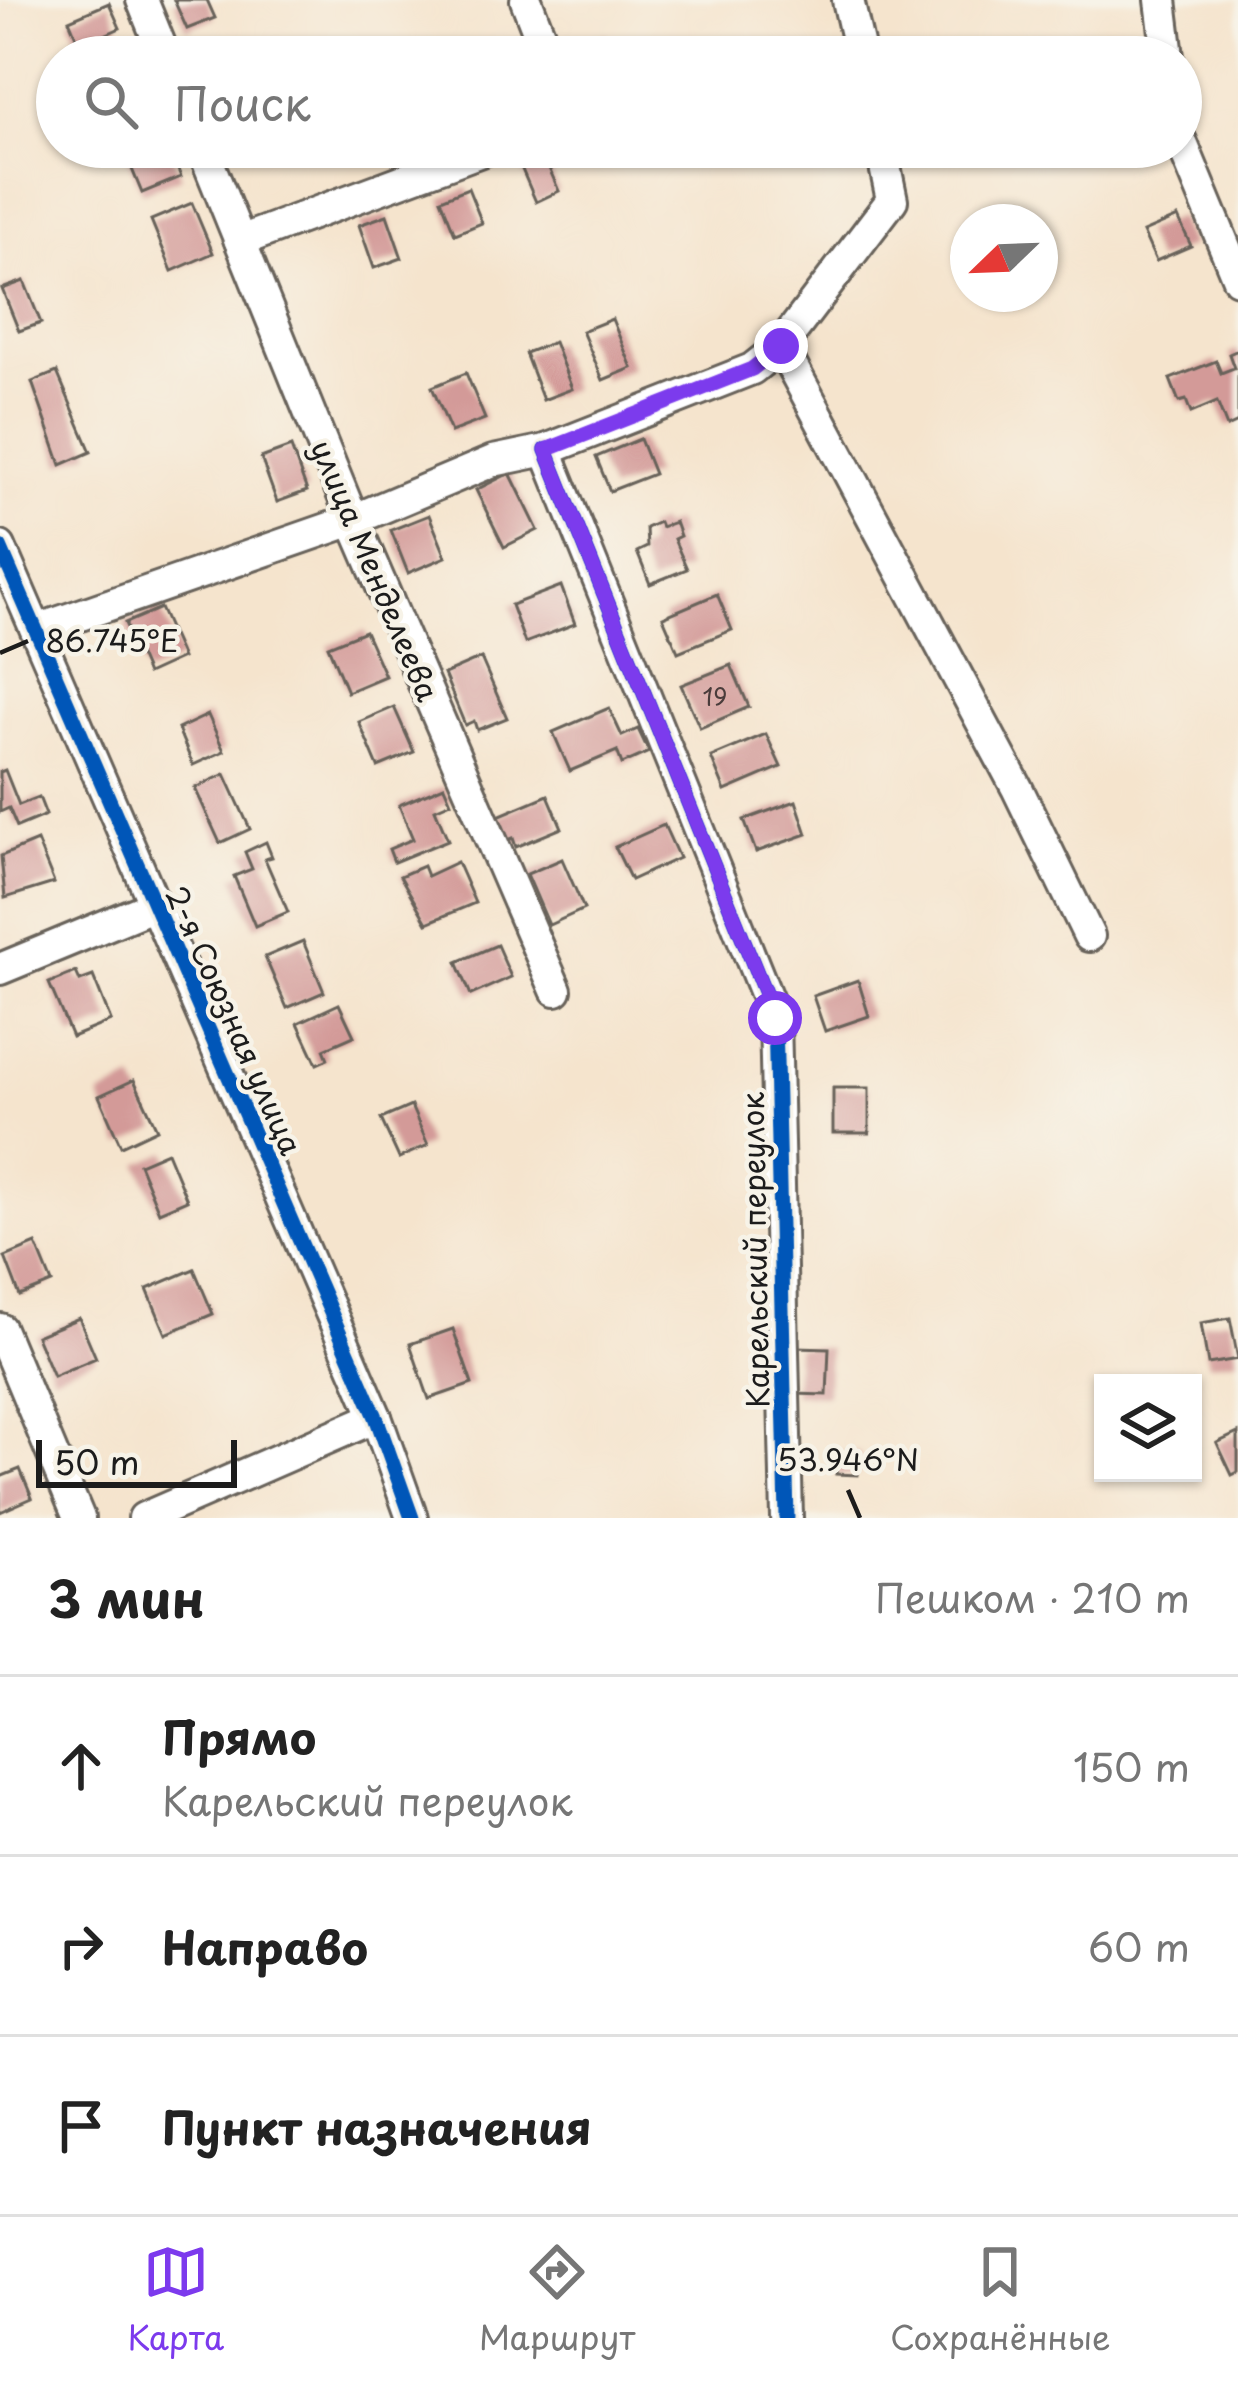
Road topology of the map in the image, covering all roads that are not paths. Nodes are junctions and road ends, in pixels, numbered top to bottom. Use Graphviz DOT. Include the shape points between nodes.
graph roads {
  1 [pos="142,0"];
  2 [pos="526,0"];
  3 [pos="848,0"];
  4 [pos="1161,0"];
  5 [pos="157,36"];
  6 [pos="540,36"];
  7 [pos="856,36"];
  8 [pos="1165,36"];
  9 [pos="210,168"];
  10 [pos="436,168"];
  11 [pos="885,168"];
  12 [pos="1192,168"];
  13 [pos="240,241"];
  14 [pos="1238,279"];
  15 [pos="781,346"];
  16 [pos="546,450"];
  17 [pos="353,520"];
  18 [pos="0,548"];
  19 [pos="37,630"];
  20 [pos="155,905"];
  21 [pos="1089,936"];
  22 [pos="0,969"];
  23 [pos="556,990"];
  24 [pos="0,1329"];
  25 [pos="376,1417"];
  26 [pos="79,1518"];
  27 [pos="144,1518"];
  28 [pos="412,1518"];
  29 [pos="787,1518"];
  1 -- 5 [label="street"];
  2 -- 6 [label="street"];
  3 -- 7 [label="street"];
  4 -- 8 [label="street"];
  9 -- 13 [label="street, улица Менделеева"];
  10 -- 13 [label="street"];
  11 -- 15 [label="street" via="892,200"];
  12 -- 14 [label="street"];
  13 -- 17 [label="street, улица Менделеева"];
  15 -- 16 [label="street" via="752,369"];
  15 -- 21 [label="street"];
  16 -- 17 [label="street" via="493,461"];
  16 -- 29 [label="street, Карельский переулок" via="775,1018"];
  17 -- 19 [label="street"];
  17 -- 23 [label="street, улица Менделеева"];
  18 -- 19 [label="street, 2-я Союзная улица"];
  19 -- 20 [label="street, 2-я Союзная улица"];
  20 -- 22 [label="street"];
  20 -- 25 [label="street, 2-я Союзная улица"];
  24 -- 26 [label="street"];
  25 -- 27 [label="street"];
  25 -- 28 [label="street, 2-я Союзная улица"];
}
